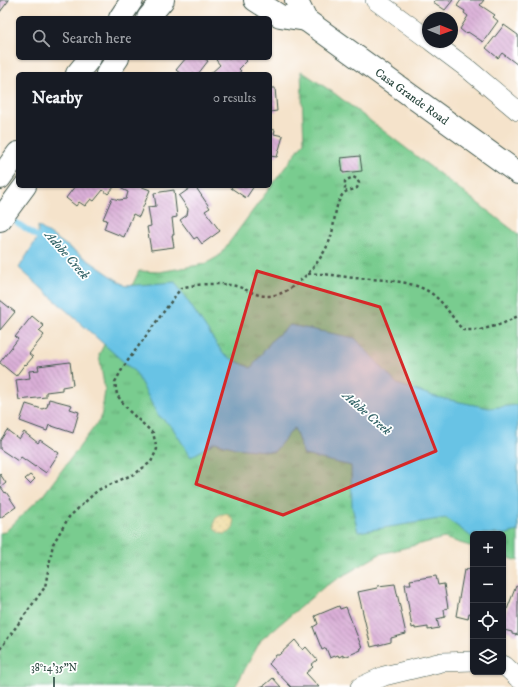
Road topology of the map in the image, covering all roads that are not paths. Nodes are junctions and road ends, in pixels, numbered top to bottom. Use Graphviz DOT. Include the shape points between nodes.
graph roads {
  1 [pos="132,0"];
  2 [pos="163,0"];
  3 [pos="255,0"];
  4 [pos="296,0"];
  5 [pos="375,0"];
  6 [pos="121,16"];
  7 [pos="150,16"];
  8 [pos="306,20"];
  9 [pos="422,35"];
  10 [pos="440,48"];
  11 [pos="116,60"];
  12 [pos="85,64"];
  13 [pos="102,72"];
  14 [pos="108,72"];
  15 [pos="518,111"];
  16 [pos="16,156"];
  17 [pos="518,173"];
  18 [pos="0,178"];
  19 [pos="24,188"];
  20 [pos="0,220"];
  21 [pos="470,661"];
  22 [pos="506,667"];
  23 [pos="518,678"];
  24 [pos="360,687"];
  1 -- 6 [label="main road"];
  2 -- 7 [label="main road"];
  3 -- 8 [label="main road, Casa Grande Road" via="280,16"];
  4 -- 8 [label="main road, Casa Grande Road"];
  5 -- 9 [label="street"];
  8 -- 17 [label="main road, Casa Grande Road"];
  10 -- 15 [label="street"];
  11 -- 14 [label="main road"];
  12 -- 13 [label="street"];
  16 -- 18 [label="main road"];
  19 -- 20 [label="main road"];
  21 -- 24 [label="street" via="442,662 384,676"];
  22 -- 23 [label="street"];
}
